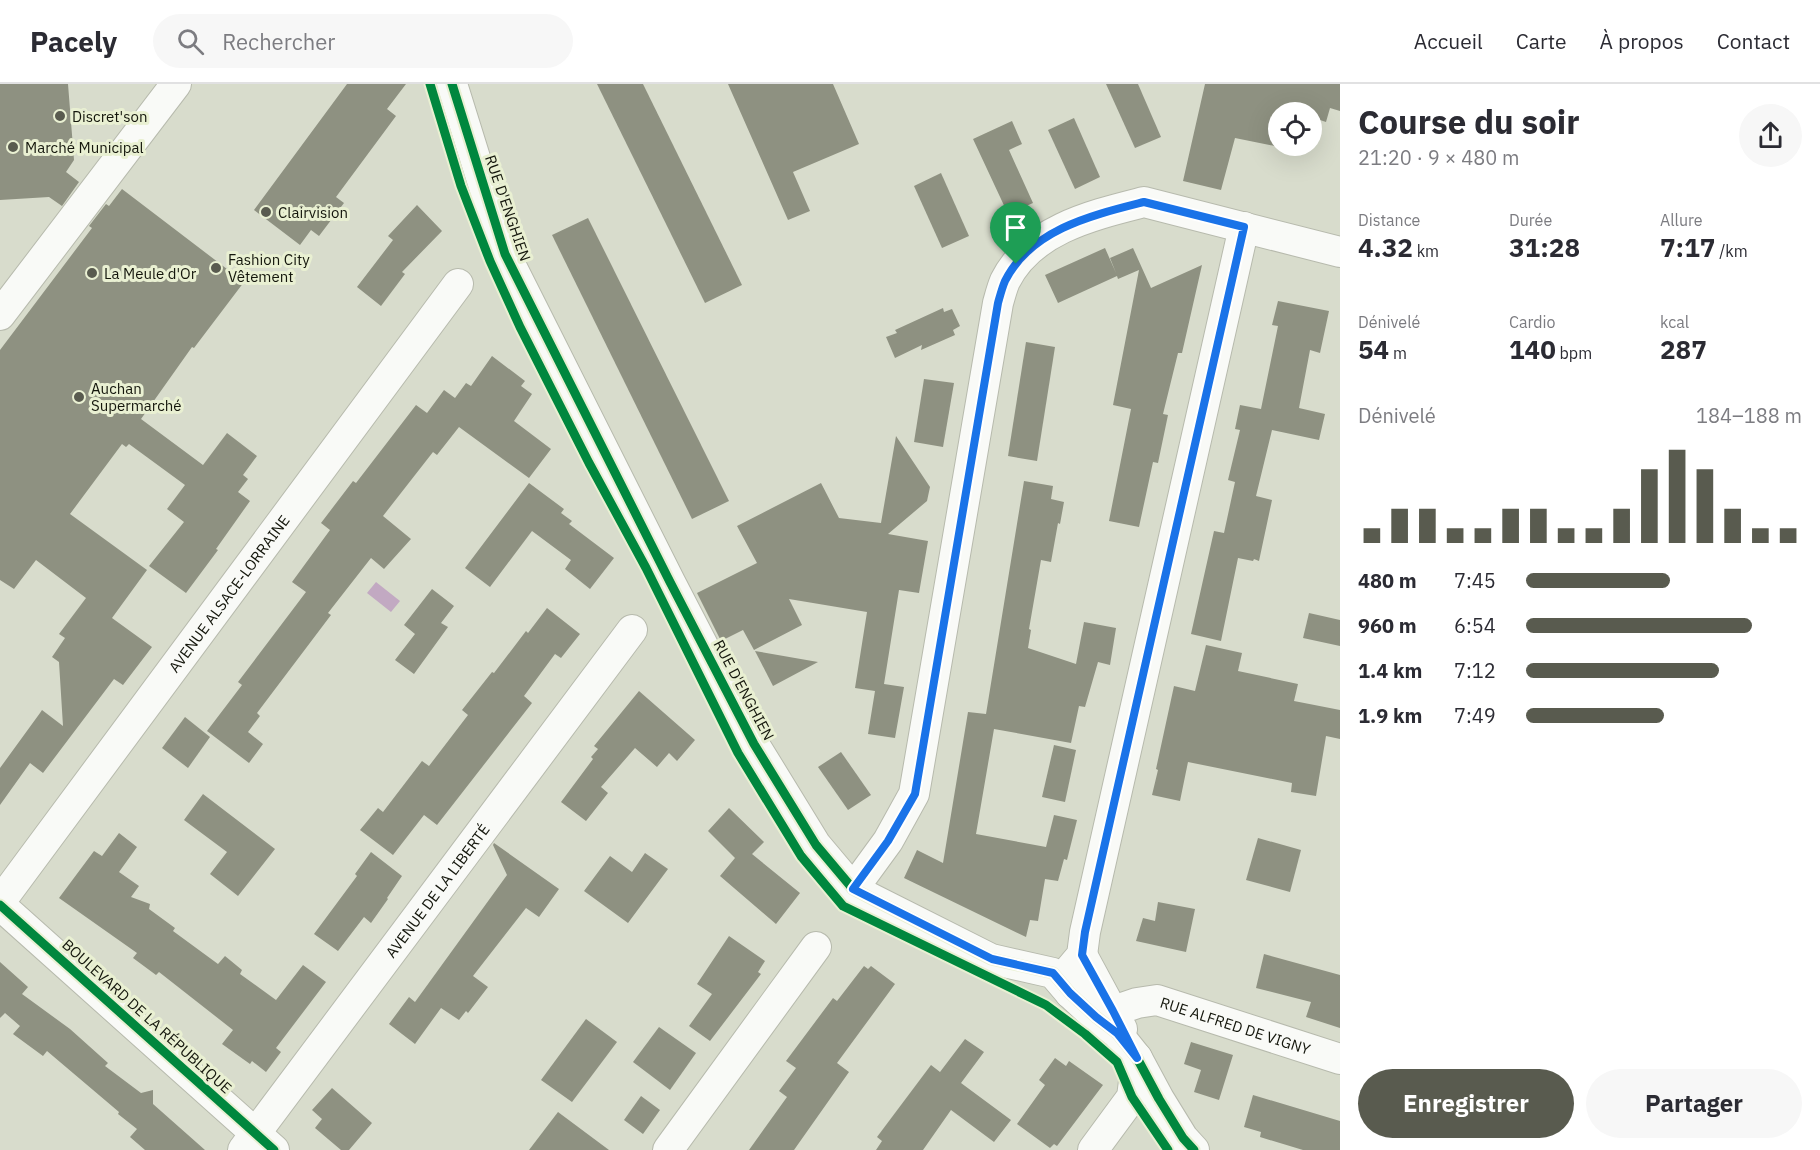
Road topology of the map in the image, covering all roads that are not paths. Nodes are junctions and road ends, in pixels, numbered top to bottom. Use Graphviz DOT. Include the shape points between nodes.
graph roads {
  1 [pos="176,84"];
  2 [pos="452,84"];
  3 [pos="1244,227"];
  4 [pos="1340,252"];
  5 [pos="458,284"];
  6 [pos="0,315"];
  7 [pos="632,630"];
  8 [pos="853,889"];
  9 [pos="0,904"];
  10 [pos="816,947"];
  11 [pos="1082,955"];
  12 [pos="1070,993"];
  13 [pos="1104,1014"];
  14 [pos="1137,1058"];
  15 [pos="1340,1059"];
  16 [pos="1114,1121"];
  17 [pos="257,1144"];
  18 [pos="1189,1144"];
  19 [pos="668,1150"];
  20 [pos="1093,1150"];
  1 -- 6 [label="street"];
  2 -- 8 [label="street, RUE D'ENGHIEN" via="505,254 754,744 816,845"];
  3 -- 4 [label="street"];
  3 -- 8 [label="street" via="1144,202 1102,213 1044,237 1016,264 1005,281 998,303 915,794 888,841"];
  3 -- 11 [label="street"];
  5 -- 9 [label="street, AVENUE ALSACE-LORRAINE"];
  7 -- 17 [label="street, AVENUE DE LA LIBERTÉ"];
  8 -- 12 [label="street, RUE D'ENGHIEN" via="992,959 1053,973"];
  9 -- 17 [label="street, BOULEVARD DE LA RÉPUBLIQUE"];
  10 -- 19 [label="street"];
  11 -- 12 [label="street" via="1071,968"];
  11 -- 13 [label="street"];
  12 -- 13 [label="street, RUE D'ENGHIEN"];
  13 -- 14 [label="street, RUE D'ENGHIEN"];
  13 -- 15 [label="street, RUE ALFRED DE VIGNY" via="1157,1000"];
  14 -- 16 [label="street" via="1132,1097"];
  14 -- 18 [label="street, RUE D'ENGHIEN"];
  16 -- 18 [label="street" via="1142,1113"];
  16 -- 20 [label="street"];
}
